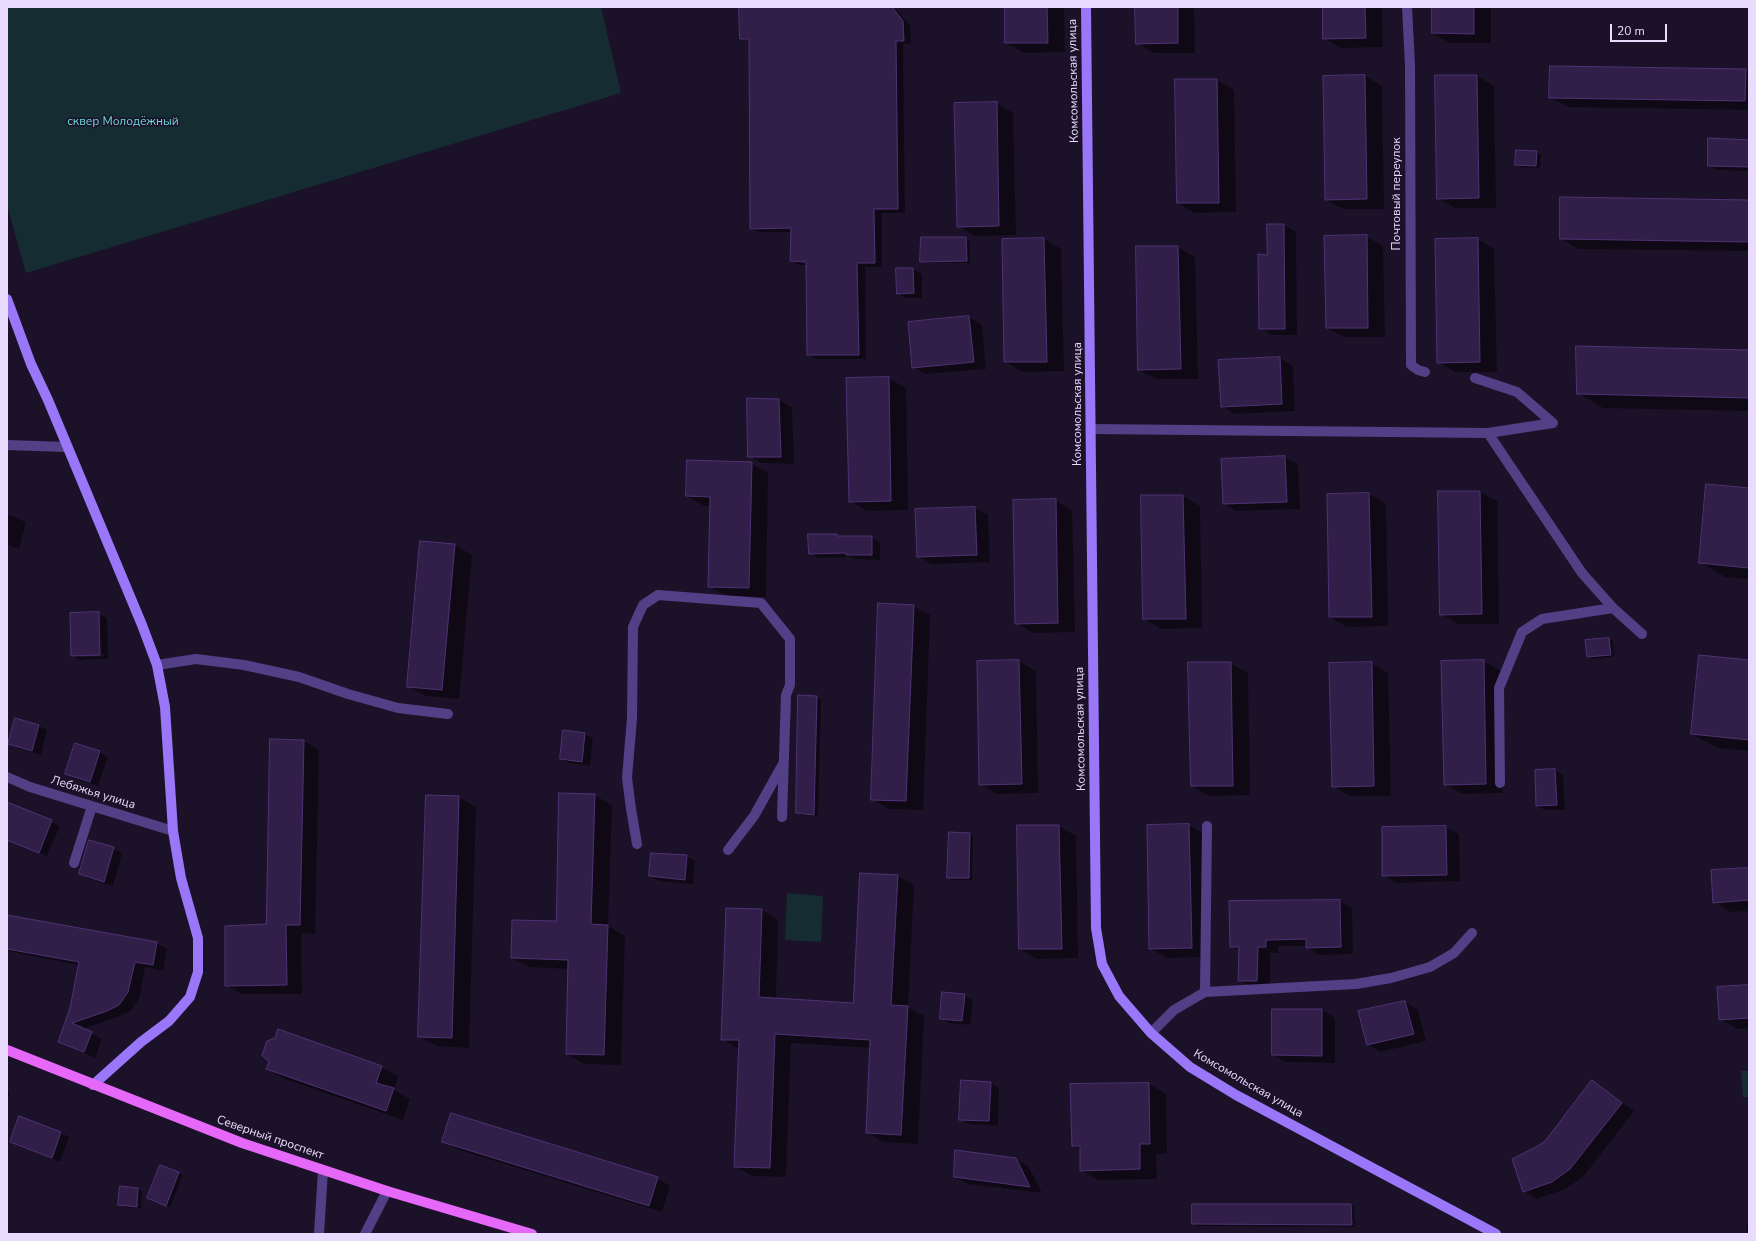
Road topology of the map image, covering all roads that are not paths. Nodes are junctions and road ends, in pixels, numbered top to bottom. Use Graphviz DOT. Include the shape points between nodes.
graph roads {
  1 [pos="1086,7"];
  2 [pos="1407,7"];
  3 [pos="7,299"];
  4 [pos="1425,372"];
  5 [pos="1475,378"];
  6 [pos="1091,429"];
  7 [pos="1488,434"];
  8 [pos="7,445"];
  9 [pos="66,447"];
  10 [pos="1613,608"];
  11 [pos="1642,634"];
  12 [pos="157,665"];
  13 [pos="448,714"];
  14 [pos="784,762"];
  15 [pos="7,777"];
  16 [pos="1500,783"];
  17 [pos="92,806"];
  18 [pos="782,818"];
  19 [pos="1207,826"];
  20 [pos="173,831"];
  21 [pos="637,844"];
  22 [pos="728,850"];
  23 [pos="74,863"];
  24 [pos="1472,933"];
  25 [pos="1205,992"];
  26 [pos="1151,1033"];
  27 [pos="7,1050"];
  28 [pos="93,1085"];
  29 [pos="323,1170"];
  30 [pos="387,1191"];
  31 [pos="319,1234"];
  32 [pos="366,1234"];
  33 [pos="532,1234"];
  34 [pos="1496,1234"];
  1 -- 6 [label="main road, Комсомольская улица"];
  2 -- 4 [label="street, Почтовый переулок" via="1410,66 1411,365"];
  3 -- 9 [label="main road"];
  5 -- 7 [label="street" via="1517,392 1553,423"];
  6 -- 7 [label="street"];
  6 -- 26 [label="main road, Комсомольская улица" via="1096,928 1102,964 1119,996"];
  7 -- 10 [label="street" via="1582,574"];
  8 -- 9 [label="street"];
  9 -- 12 [label="main road"];
  10 -- 11 [label="street"];
  10 -- 16 [label="street" via="1542,619 1522,632 1499,688"];
  12 -- 13 [label="street" via="196,659 244,665 299,677 398,708"];
  12 -- 20 [label="main road" via="165,708"];
  14 -- 18 [label="street"];
  14 -- 21 [label="street" via="786,695 790,685 790,639 761,603 658,595 643,604 633,627 632,718 628,778 630,809"];
  14 -- 22 [label="street" via="754,816"];
  15 -- 17 [label="street, Лебяжья улица" via="30,787"];
  17 -- 20 [label="street, Лебяжья улица"];
  17 -- 23 [label="street"];
  19 -- 25 [label="street"];
  20 -- 28 [label="main road" via="181,878 198,938 198,972 190,997 169,1021"];
  24 -- 25 [label="street" via="1454,953 1430,967 1391,978 1356,984"];
  25 -- 26 [label="street" via="1174,1010"];
  26 -- 34 [label="main road, Комсомольская улица" via="1190,1067 1236,1095"];
  27 -- 28 [label="main road, Северный проспект"];
  28 -- 29 [label="main road, Северный проспект" via="210,1132"];
  29 -- 30 [label="main road, Северный проспект"];
  29 -- 31 [label="street"];
  30 -- 32 [label="street"];
  30 -- 33 [label="main road, Северный проспект"];
}
